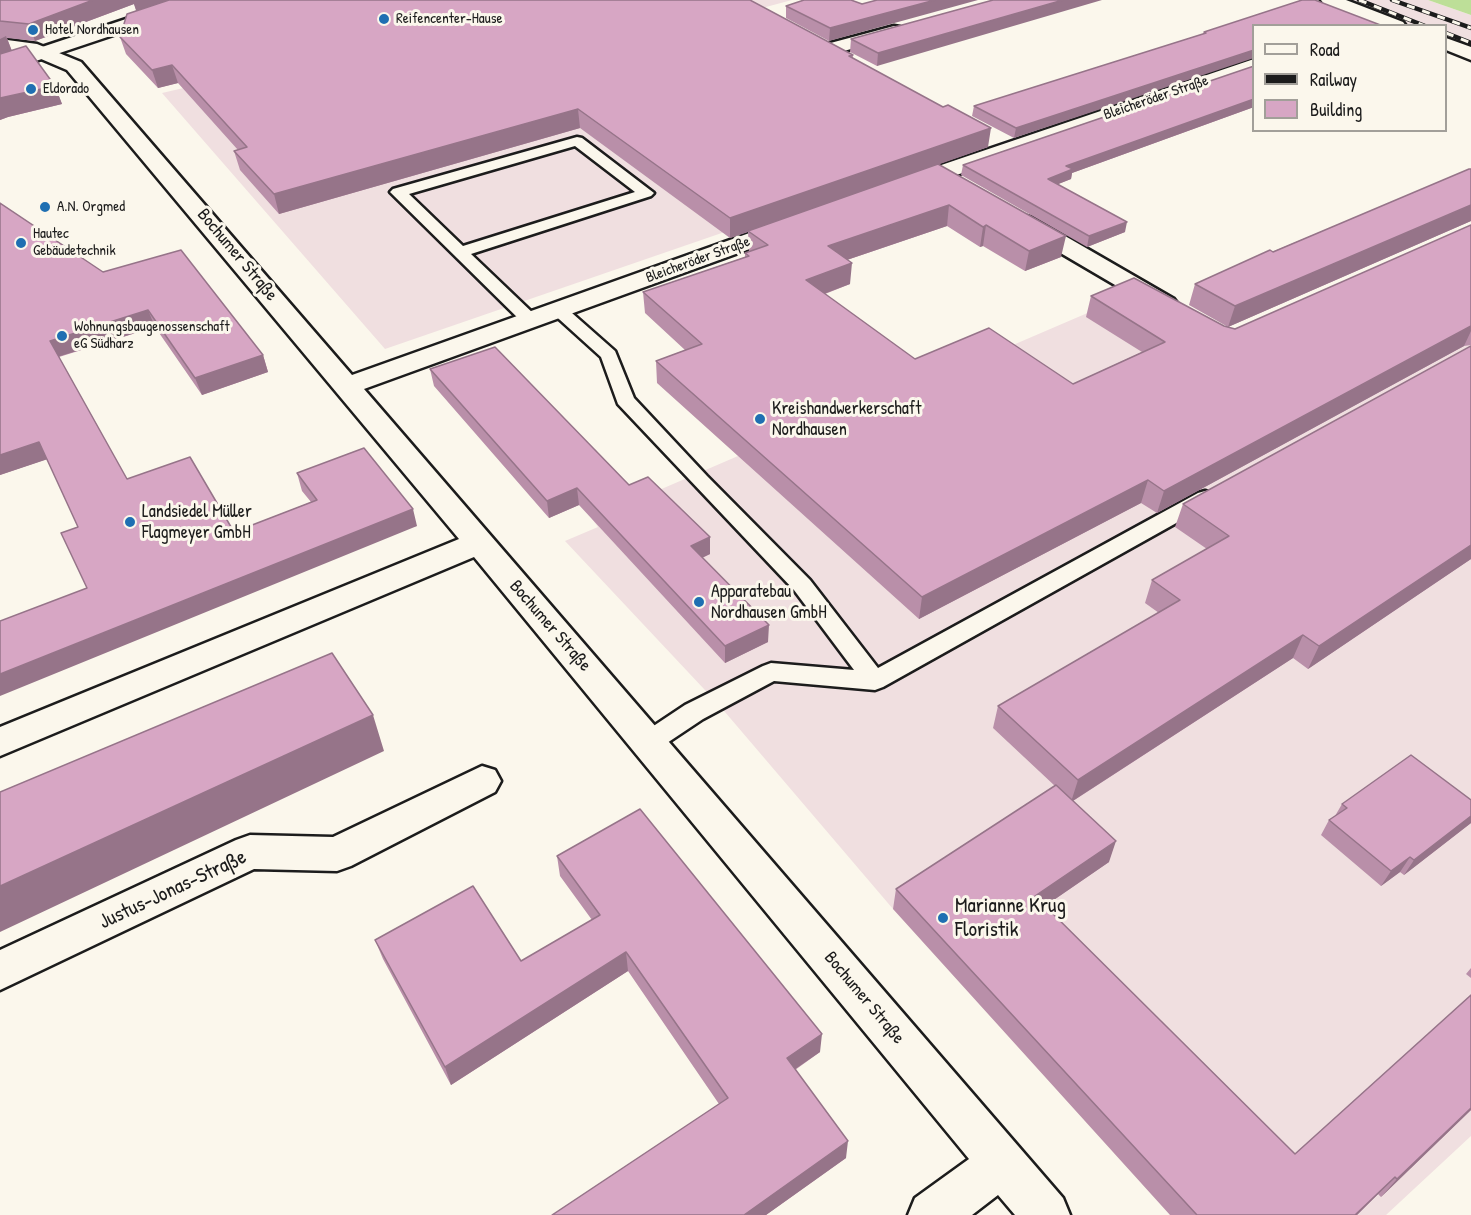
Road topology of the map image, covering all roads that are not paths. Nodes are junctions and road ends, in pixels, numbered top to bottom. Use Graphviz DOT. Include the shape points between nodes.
graph roads {
  1 [pos="200,0"];
  2 [pos="1330,0"];
  3 [pos="1383,24"];
  4 [pos="907,28"];
  5 [pos="812,40"];
  6 [pos="1447,44"];
  7 [pos="0,45"];
  8 [pos="830,49"];
  9 [pos="42,53"];
  10 [pos="1471,54"];
  11 [pos="850,60"];
  12 [pos="1252,66"];
  13 [pos="0,67"];
  14 [pos="938,173"];
  15 [pos="969,191"];
  16 [pos="882,193"];
  17 [pos="1010,214"];
  18 [pos="815,217"];
  19 [pos="459,252"];
  20 [pos="558,310"];
  21 [pos="1186,316"];
  22 [pos="530,320"];
  23 [pos="347,386"];
  24 [pos="1220,490"];
  25 [pos="479,543"];
  26 [pos="875,681"];
  27 [pos="0,742"];
  28 [pos="649,742"];
  29 [pos="482,780"];
  30 [pos="0,971"];
  31 [pos="1002,1163"];
  32 [pos="932,1215"];
  33 [pos="1046,1215"];
  1 -- 9 [label="street"];
  2 -- 3 [label="street"];
  4 -- 8 [label="street"];
  5 -- 8 [label="street"];
  6 -- 10 [label="street"];
  7 -- 9 [label="street, Bochumer Straße"];
  8 -- 11 [label="street"];
  9 -- 13 [label="street"];
  9 -- 23 [label="street, Bochumer Straße" via="74,66"];
  12 -- 14 [label="street, Bleicheröder Straße" via="1001,142"];
  14 -- 15 [label="street"];
  14 -- 16 [label="street, Bleicheröder Straße"];
  17 -- 21 [label="street"];
  18 -- 20 [label="street, Bleicheröder Straße"];
  19 -- 19 [label="lane" via="398,192 577,141 646,194"];
  19 -- 22 [label="lane"];
  20 -- 22 [label="street, Bleicheröder Straße"];
  20 -- 26 [label="lane" via="609,355 625,400 802,585"];
  22 -- 23 [label="street, Bleicheröder Straße"];
  23 -- 25 [label="street, Bochumer Straße"];
  24 -- 26 [label="lane"];
  25 -- 27 [label="street"];
  25 -- 28 [label="street, Bochumer Straße"];
  26 -- 28 [label="lane" via="771,672 694,712"];
  28 -- 31 [label="street, Bochumer Straße"];
  29 -- 30 [label="street, Justus-Jonas-Straße" via="337,854 250,852"];
  31 -- 32 [label="street"];
  31 -- 33 [label="street, Bochumer Straße"];
}
